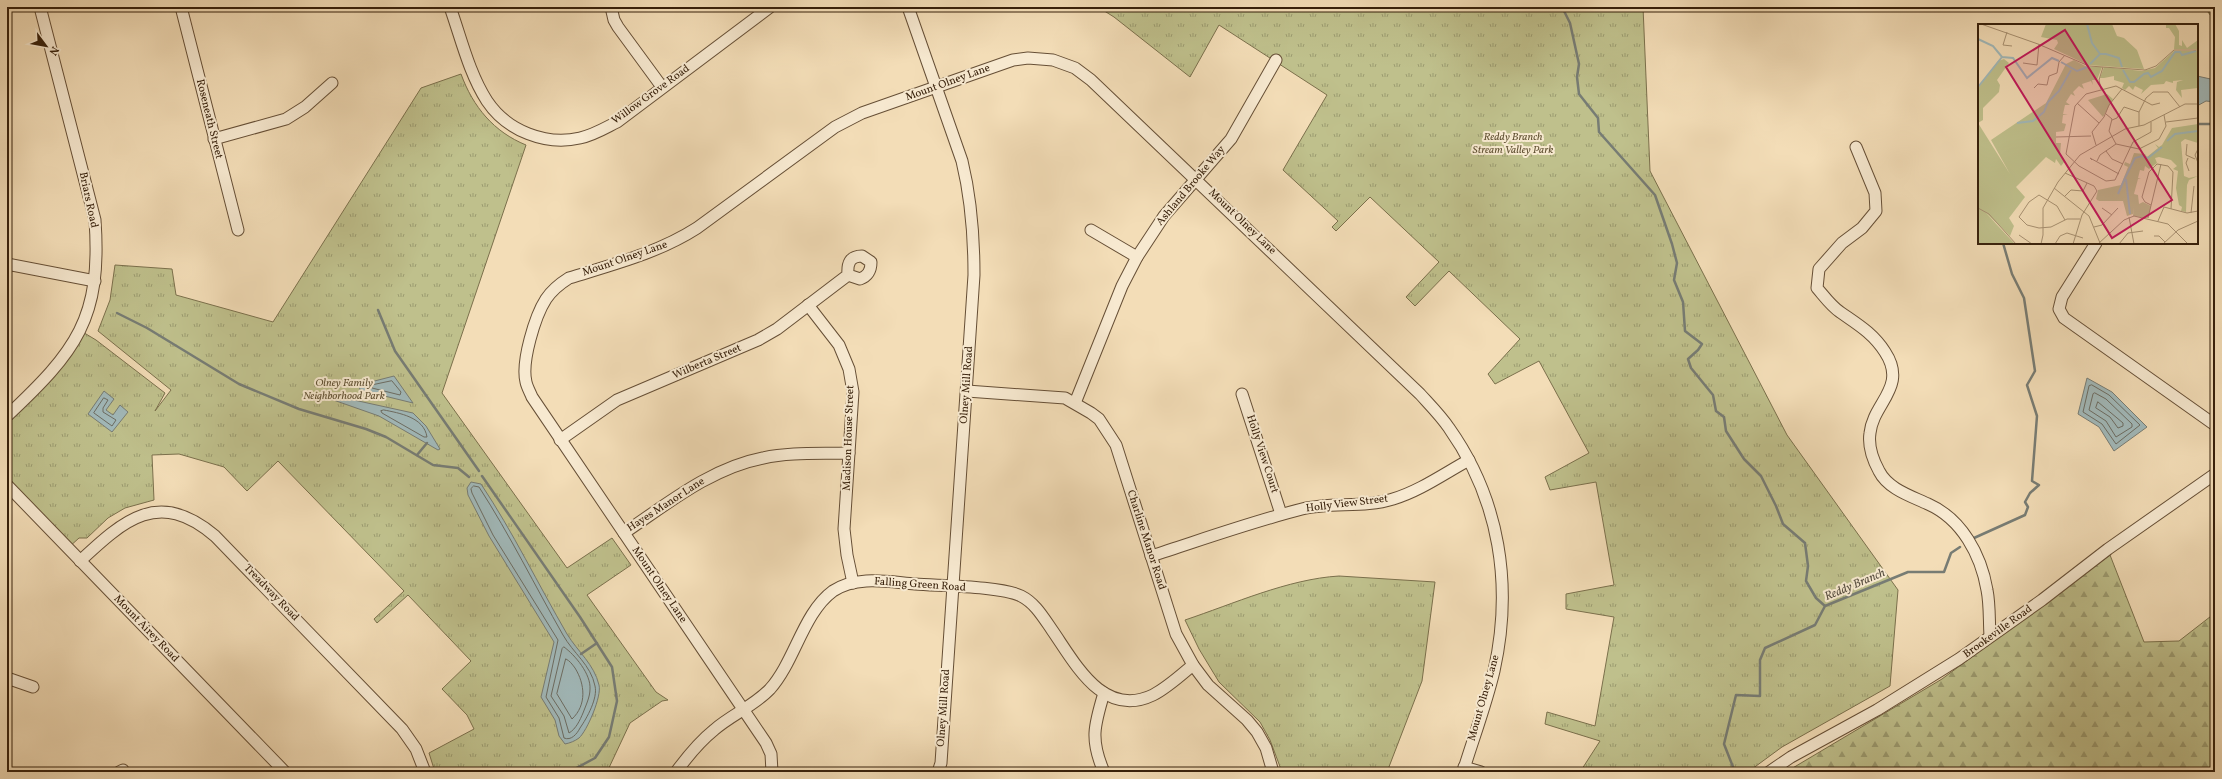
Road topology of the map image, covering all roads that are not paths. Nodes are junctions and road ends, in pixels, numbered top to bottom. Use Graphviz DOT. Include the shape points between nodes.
graph roads {
  1 [pos="40,7"];
  2 [pos="181,7"];
  3 [pos="450,7"];
  4 [pos="611,7"];
  5 [pos="770,7"];
  6 [pos="908,7"];
  7 [pos="1276,60"];
  8 [pos="332,83"];
  9 [pos="936,86"];
  10 [pos="662,87"];
  11 [pos="214,139"];
  12 [pos="1856,147"];
  13 [pos="1197,179"];
  14 [pos="238,230"];
  15 [pos="1091,230"];
  16 [pos="2095,244"];
  17 [pos="1137,257"];
  18 [pos="7,264"];
  19 [pos="848,274"];
  20 [pos="95,281"];
  21 [pos="808,305"];
  22 [pos="967,391"];
  23 [pos="1242,394"];
  24 [pos="1075,403"];
  25 [pos="7,416"];
  26 [pos="2215,425"];
  27 [pos="560,440"];
  28 [pos="849,453"];
  29 [pos="1469,460"];
  30 [pos="2215,474"];
  31 [pos="7,485"];
  32 [pos="1281,514"];
  33 [pos="624,533"];
  34 [pos="1151,556"];
  35 [pos="80,561"];
  36 [pos="853,583"];
  37 [pos="953,587"];
  38 [pos="1990,636"];
  39 [pos="1193,665"];
  40 [pos="7,678"];
  41 [pos="33,687"];
  42 [pos="1104,693"];
  43 [pos="744,710"];
  44 [pos="1464,770"];
  45 [pos="285,772"];
  46 [pos="425,772"];
  47 [pos="676,772"];
  48 [pos="772,772"];
  49 [pos="938,772"];
  50 [pos="1104,772"];
  51 [pos="1273,772"];
  52 [pos="1481,772"];
  53 [pos="1769,772"];
  1 -- 20 [label="street, Briars Road" via="95,220"];
  2 -- 11 [label="street, Roseneath Street"];
  3 -- 10 [label="street, Willow Grove Road" via="472,70 488,102 504,120 532,135 553,140 569,140 594,134 616,122"];
  4 -- 10 [label="street" via="618,27"];
  5 -- 10 [label="street, Willow Grove Road"];
  6 -- 9 [label="street, Olney Mill Road"];
  7 -- 13 [label="street, Ashland Brooke Way" via="1231,139"];
  8 -- 11 [label="street" via="305,107 286,119"];
  9 -- 13 [label="street, Mount Olney Lane" via="1012,60 1052,60 1082,72"];
  9 -- 22 [label="street, Olney Mill Road" via="968,186 974,245"];
  9 -- 27 [label="street, Mount Olney Lane" via="862,113 835,127 675,242 647,254 569,278 562,283 547,298 540,310 524,362 526,382 532,396"];
  11 -- 14 [label="street, Roseneath Street"];
  12 -- 38 [label="street" via="1875,193 1876,211 1862,228 1842,242 1819,269 1817,288 1838,311 1864,328 1886,352 1890,364 1891,387 1871,426 1871,450 1880,472 1894,488 1943,512 1962,531 1972,547 1986,584"];
  13 -- 17 [label="street, Ashland Brooke Way" via="1164,216"];
  13 -- 29 [label="street, Mount Olney Lane" via="1420,394 1449,428"];
  15 -- 17 [label="street"];
  16 -- 26 [label="street" via="2062,297 2059,309 2064,318"];
  17 -- 24 [label="street, Ashland Brooke Way" via="1122,286"];
  18 -- 20 [label="street"];
  19 -- 21 [label="street, Wilberta Street"];
  20 -- 25 [label="street, Briars Road" via="92,300 77,338 54,369"];
  21 -- 27 [label="street, Wilberta Street" via="758,340 617,400"];
  21 -- 28 [label="street, Madison House Street" via="839,345 849,369 853,392"];
  22 -- 24 [label="street, Charline Manor Road" via="1056,396"];
  22 -- 37 [label="street, Olney Mill Road"];
  23 -- 32 [label="street, Holly View Court"];
  24 -- 34 [label="street, Charline Manor Road" via="1099,419 1111,436"];
  27 -- 33 [label="street, Mount Olney Lane"];
  28 -- 33 [label="street, Hayes Manor Lane" via="787,454 738,465 698,483"];
  28 -- 36 [label="street, Madison House Street" via="844,529"];
  29 -- 32 [label="street, Holly View Street" via="1393,499 1316,506"];
  29 -- 44 [label="street, Mount Olney Lane" via="1483,490 1494,524 1501,564 1503,599 1501,632 1493,672"];
  30 -- 38 [label="street, Brookeville Road"];
  31 -- 35 [label="street, Mount Airey Road"];
  32 -- 34 [label="street, Holly View Street"];
  33 -- 43 [label="street, Mount Olney Lane"];
  34 -- 39 [label="street, Charline Manor Road" via="1176,634"];
  35 -- 45 [label="street, Mount Airey Road"];
  35 -- 46 [label="street, Treadway Road" via="118,527 138,516 169,513 202,525 402,730 416,749"];
  36 -- 37 [label="street, Falling Green Road" via="868,581"];
  36 -- 43 [label="street, Falling Green Road" via="835,590 820,602 775,683 762,697"];
  37 -- 42 [label="street, Falling Green Road" via="1008,591 1032,603 1084,676"];
  37 -- 49 [label="street, Olney Mill Road" via="941,763"];
  38 -- 53 [label="street, Brookeville Road" via="1959,659 1877,710 1791,757"];
  39 -- 42 [label="street, Falling Green Road" via="1147,698 1126,700"];
  39 -- 51 [label="street, Charline Manor Road" via="1208,685 1257,732 1266,748"];
  40 -- 41 [label="street"];
  42 -- 50 [label="street" via="1094,725 1094,740 1096,754"];
  43 -- 47 [label="street, Falling Green Road" via="714,730"];
  43 -- 48 [label="street, Mount Olney Lane" via="771,754"];
  44 -- 52 [label="street"];
}
